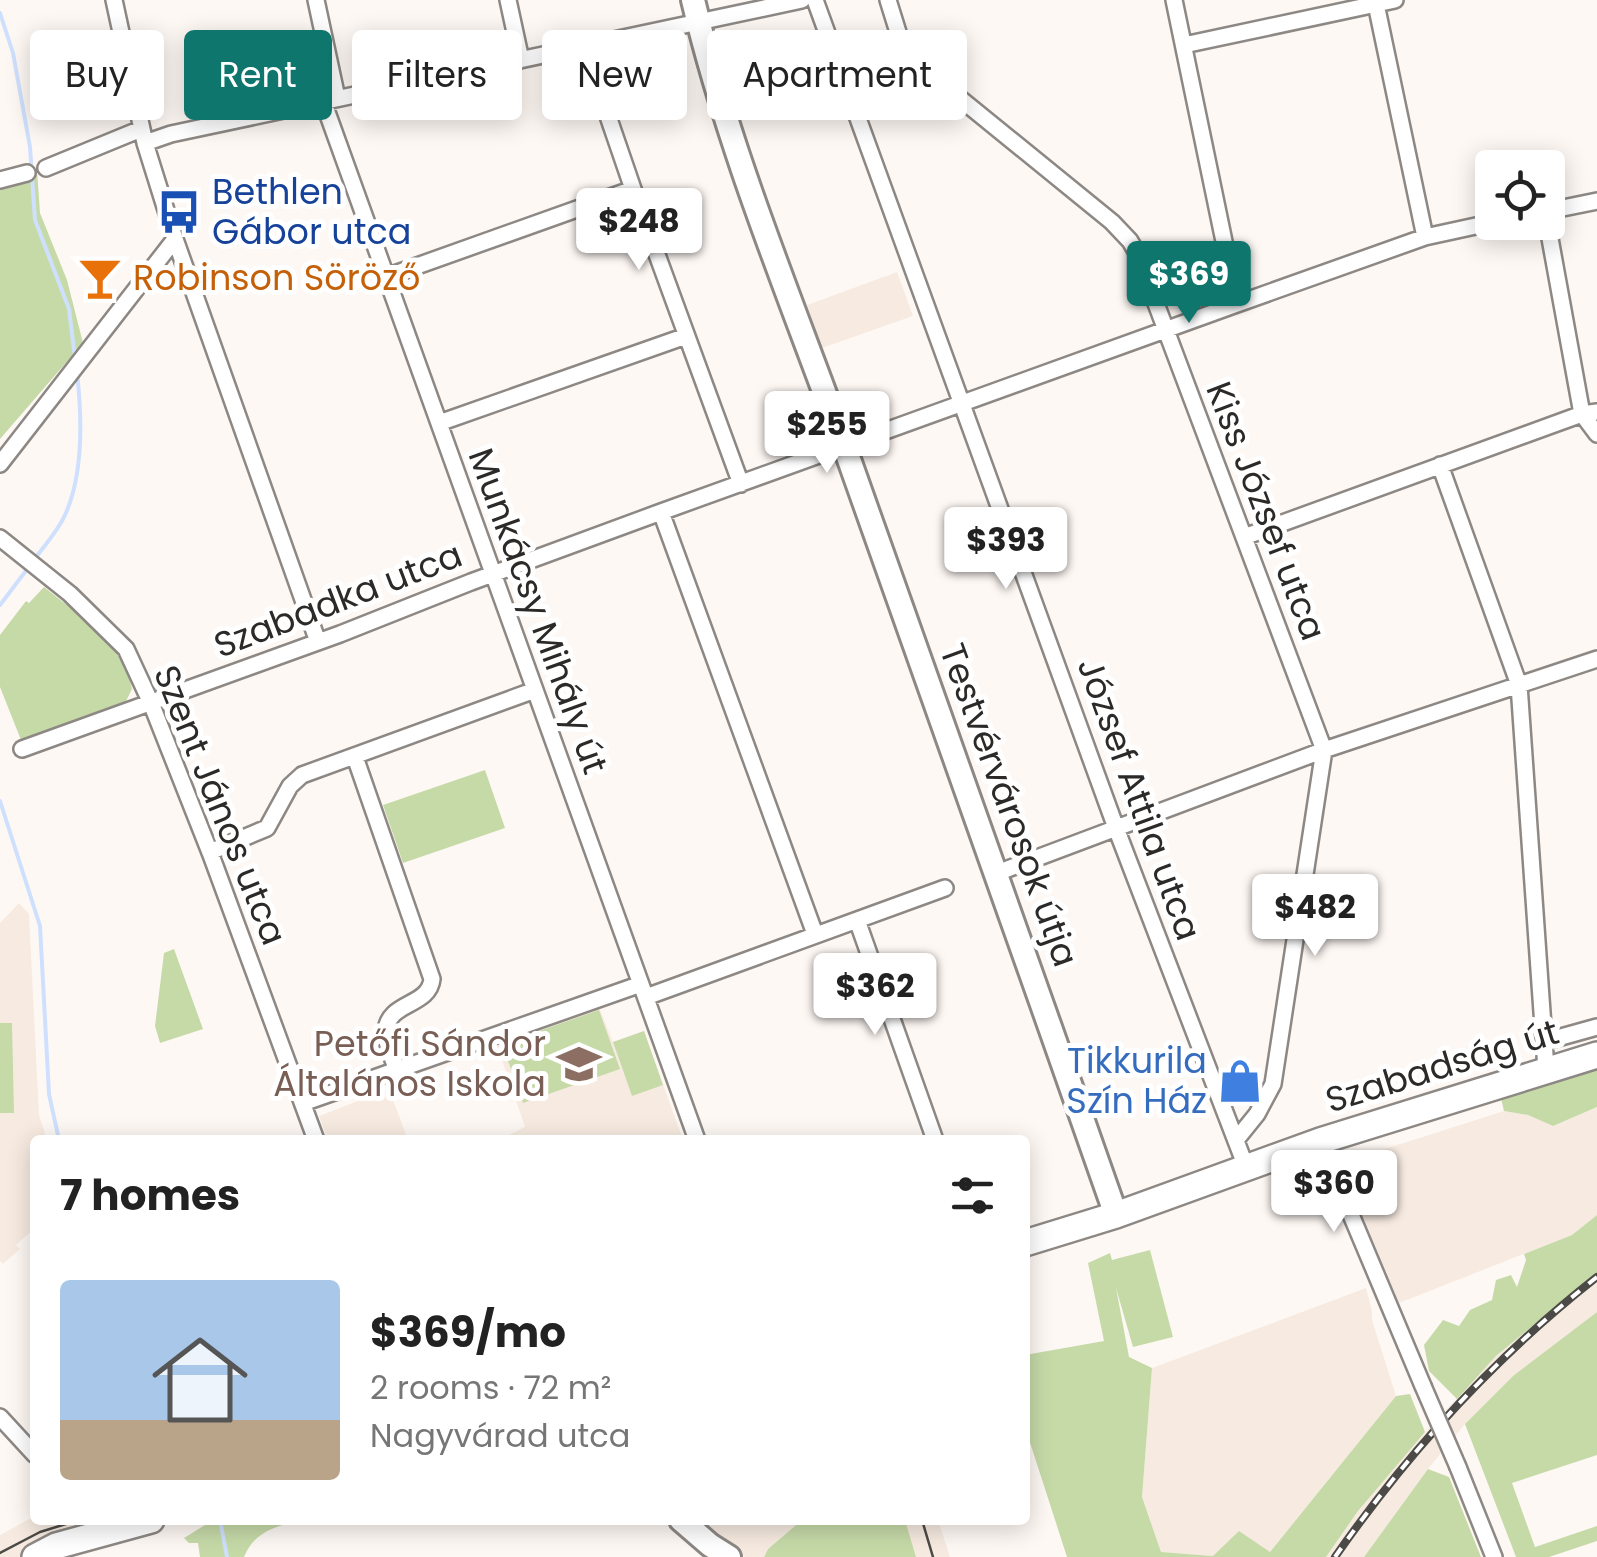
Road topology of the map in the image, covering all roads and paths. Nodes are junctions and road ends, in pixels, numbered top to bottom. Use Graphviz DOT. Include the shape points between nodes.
graph roads {
  1 [pos="114,0"];
  2 [pos="316,0"];
  3 [pos="508,0"];
  4 [pos="802,0"];
  5 [pos="815,0"];
  6 [pos="888,0"];
  7 [pos="1174,0"];
  8 [pos="1395,0"];
  9 [pos="1376,4"];
  10 [pos="696,11"];
  11 [pos="320,30"];
  12 [pos="514,30"];
  13 [pos="635,30"];
  14 [pos="1184,45"];
  15 [pos="332,106"];
  16 [pos="236,120"];
  17 [pos="609,120"];
  18 [pos="143,136"];
  19 [pos="46,168"];
  20 [pos="27,173"];
  21 [pos="0,180"];
  22 [pos="633,190"];
  23 [pos="1597,201"];
  24 [pos="1565,208"];
  25 [pos="1475,226"];
  26 [pos="1425,237"];
  27 [pos="175,239"];
  28 [pos="1551,240"];
  29 [pos="386,277"];
  30 [pos="1237,304"];
  31 [pos="1166,330"];
  32 [pos="686,336"];
  33 [pos="961,404"];
  34 [pos="1590,413"];
  35 [pos="438,423"];
  36 [pos="1597,434"];
  37 [pos="844,447"];
  38 [pos="0,464"];
  39 [pos="1440,465"];
  40 [pos="740,484"];
  41 [pos="662,512"];
  42 [pos="1244,536"];
  43 [pos="0,538"];
  44 [pos="493,574"];
  45 [pos="318,642"];
  46 [pos="1597,659"];
  47 [pos="1519,685"];
  48 [pos="535,690"];
  49 [pos="152,703"];
  50 [pos="22,749"];
  51 [pos="1324,750"];
  52 [pos="354,757"];
  53 [pos="1116,828"];
  54 [pos="210,852"];
  55 [pos="997,873"];
  56 [pos="946,888"];
  57 [pos="858,920"];
  58 [pos="815,934"];
  59 [pos="644,991"];
  60 [pos="1597,1027"];
  61 [pos="1542,1042"];
  62 [pos="1597,1055"];
  63 [pos="1546,1069"];
  64 [pos="397,1070"];
  65 [pos="303,1104"];
  66 [pos="314,1135"];
  67 [pos="695,1135"];
  68 [pos="933,1135"];
  69 [pos="1236,1140"];
  70 [pos="1320,1141"];
  71 [pos="1246,1166"];
  72 [pos="1116,1214"];
  73 [pos="1030,1241"];
  74 [pos="0,1417"];
  75 [pos="30,1450"];
  76 [pos="134,1525"];
  77 [pos="688,1525"];
  78 [pos="94,1537"];
  79 [pos="35,1557"];
  80 [pos="62,1557"];
  81 [pos="729,1557"];
  82 [pos="1494,1557"];
  1 -- 18 [label="street"];
  2 -- 11 [label="street, Munkácsy Mihály út"];
  3 -- 12 [label="street"];
  4 -- 10 [label="street"];
  5 -- 33 [label="street, József Attila utca"];
  6 -- 31 [label="street, Kiss József utca" via="914,61 1130,241"];
  7 -- 14 [label="street"];
  8 -- 9 [label="street"];
  9 -- 14 [label="street"];
  9 -- 26 [label="street"];
  10 -- 13 [label="street"];
  10 -- 37 [label="street, Testvérvárosok útja" via="754,202"];
  14 -- 30 [label="street"];
  15 -- 29 [label="street, Munkácsy Mihály út"];
  16 -- 18 [label="street"];
  17 -- 22 [label="street"];
  18 -- 19 [label="street"];
  18 -- 27 [label="street"];
  20 -- 21 [label="street"];
  22 -- 29 [label="street"];
  22 -- 32 [label="street"];
  23 -- 24 [label="street"];
  25 -- 26 [label="street, Szabadka utca"];
  26 -- 30 [label="street, Szabadka utca"];
  27 -- 38 [label="street"];
  27 -- 45 [label="street"];
  28 -- 34 [label="street"];
  29 -- 35 [label="street, Munkácsy Mihály út"];
  30 -- 31 [label="street, Szabadka utca"];
  31 -- 33 [label="street, Szabadka utca"];
  31 -- 42 [label="street, Kiss József utca"];
  32 -- 35 [label="street"];
  32 -- 40 [label="street"];
  33 -- 37 [label="street, Szabadka utca"];
  33 -- 53 [label="street, József Attila utca"];
  34 -- 36 [label="street"];
  34 -- 39 [label="street"];
  35 -- 44 [label="street, Munkácsy Mihály út"];
  37 -- 40 [label="street, Szabadka utca"];
  37 -- 55 [label="street, Testvérvárosok útja"];
  39 -- 42 [label="street"];
  39 -- 47 [label="street"];
  40 -- 41 [label="street, Szabadka utca"];
  41 -- 44 [label="street, Szabadka utca"];
  41 -- 58 [label="street"];
  42 -- 51 [label="street, Kiss József utca"];
  43 -- 49 [label="street, Szent János utca" via="126,650"];
  44 -- 45 [label="street, Szabadka utca"];
  44 -- 48 [label="street, Munkácsy Mihály út"];
  45 -- 49 [label="street, Szabadka utca"];
  46 -- 47 [label="street"];
  47 -- 51 [label="street"];
  47 -- 61 [label="street"];
  48 -- 52 [label="street"];
  48 -- 59 [label="street, Munkácsy Mihály út"];
  49 -- 50 [label="street, Szabadka utca"];
  49 -- 54 [label="street, Szent János utca"];
  51 -- 53 [label="street"];
  51 -- 69 [label="street, Kiss József utca" via="1273,1084"];
  52 -- 54 [label="street" via="297,778 267,828"];
  52 -- 64 [label="street" via="432,979 429,991 402,1007 386,1027"];
  53 -- 55 [label="street"];
  53 -- 69 [label="street, József Attila utca"];
  54 -- 65 [label="street, Szent János utca"];
  55 -- 72 [label="street, Testvérvárosok útja"];
  56 -- 57 [label="street"];
  57 -- 58 [label="street"];
  57 -- 68 [label="street"];
  58 -- 59 [label="street"];
  59 -- 64 [label="street"];
  59 -- 67 [label="street, Munkácsy Mihály út"];
  60 -- 61 [label="street, Szabadság út"];
  61 -- 63 [label="street"];
  62 -- 63 [label="main road, Szabadság út"];
  63 -- 70 [label="main road, Szabadság út"];
  64 -- 65 [label="street"];
  65 -- 66 [label="street, Szent János utca"];
  69 -- 71 [label="street, József Attila utca"];
  70 -- 71 [label="main road, Szabadság út"];
  70 -- 82 [label="street, bridge"];
  71 -- 72 [label="main road, Szabadság út"];
  72 -- 73 [label="main road, Szabadság út"];
  74 -- 75 [label="street"];
  76 -- 78 [label="main road"];
  77 -- 81 [label="street"];
  78 -- 79 [label="main road"];
  78 -- 80 [label="main road"];
}
